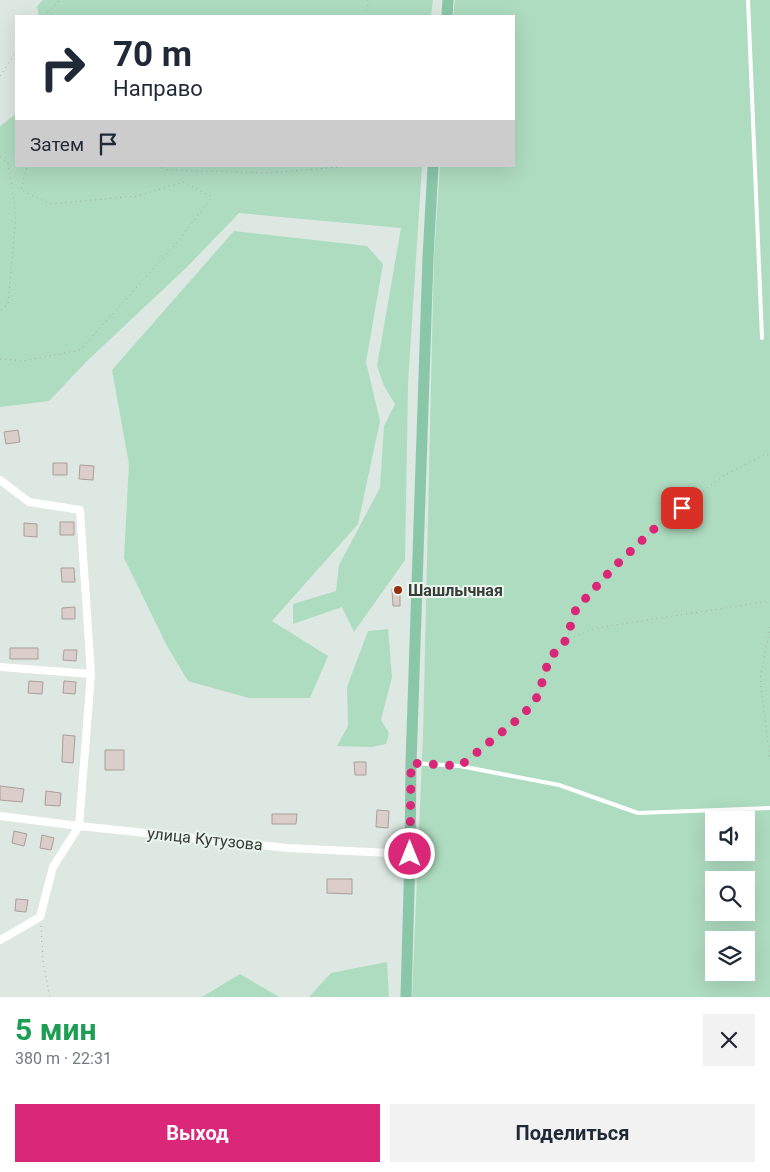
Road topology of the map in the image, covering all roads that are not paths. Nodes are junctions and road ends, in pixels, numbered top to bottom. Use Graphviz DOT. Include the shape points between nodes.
graph roads {
  1 [pos="448,0"];
  2 [pos="748,0"];
  3 [pos="447,15"];
  4 [pos="433,167"];
  5 [pos="762,338"];
  6 [pos="0,480"];
  7 [pos="0,668"];
  8 [pos="91,674"];
  9 [pos="411,763"];
  10 [pos="770,808"];
  11 [pos="0,816"];
  12 [pos="79,826"];
  13 [pos="410,854"];
  14 [pos="0,940"];
  15 [pos="406,997"];
  1 -- 3 [label="main road"];
  2 -- 5 [label="lane"];
  4 -- 9 [label="main road"];
  6 -- 8 [label="street" via="29,502 80,510"];
  7 -- 8 [label="street"];
  8 -- 12 [label="street"];
  9 -- 10 [label="lane" via="460,766 559,785 638,813"];
  9 -- 13 [label="main road"];
  11 -- 12 [label="street, улица Кутузова"];
  12 -- 13 [label="street, улица Кутузова" via="288,848"];
  12 -- 14 [label="street" via="53,867 40,917"];
  13 -- 15 [label="main road"];
}
